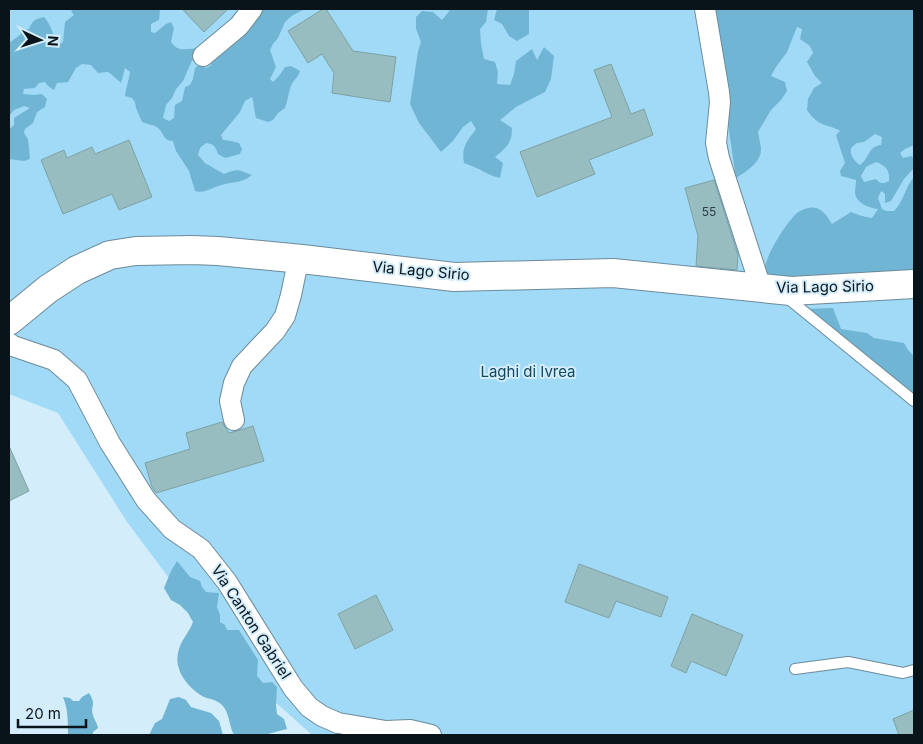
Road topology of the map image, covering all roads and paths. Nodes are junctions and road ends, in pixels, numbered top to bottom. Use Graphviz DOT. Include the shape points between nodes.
graph roads {
  1 [pos="252,9"];
  2 [pos="705,9"];
  3 [pos="203,56"];
  4 [pos="302,259"];
  5 [pos="914,284"];
  6 [pos="778,291"];
  7 [pos="9,321"];
  8 [pos="9,343"];
  9 [pos="914,401"];
  10 [pos="234,420"];
  11 [pos="795,669"];
  12 [pos="914,670"];
  13 [pos="431,735"];
  1 -- 3 [label="street" via="239,26"];
  2 -- 6 [label="street" via="720,102 716,143"];
  4 -- 6 [label="main road, Via Lago Sirio" via="454,277 613,273"];
  4 -- 7 [label="main road, Via Lago Sirio" via="192,250 110,255 77,270"];
  4 -- 10 [label="street" via="296,270 285,316 242,366 234,384 230,401"];
  5 -- 6 [label="main road, Via Lago Sirio"];
  6 -- 9 [label="lane"];
  8 -- 13 [label="street, Via Canton Gabriel" via="54,360 77,380 110,443 146,500 172,529 207,555 293,688 309,707 338,723"];
  11 -- 12 [label="lane" via="848,662 903,673"];
}
